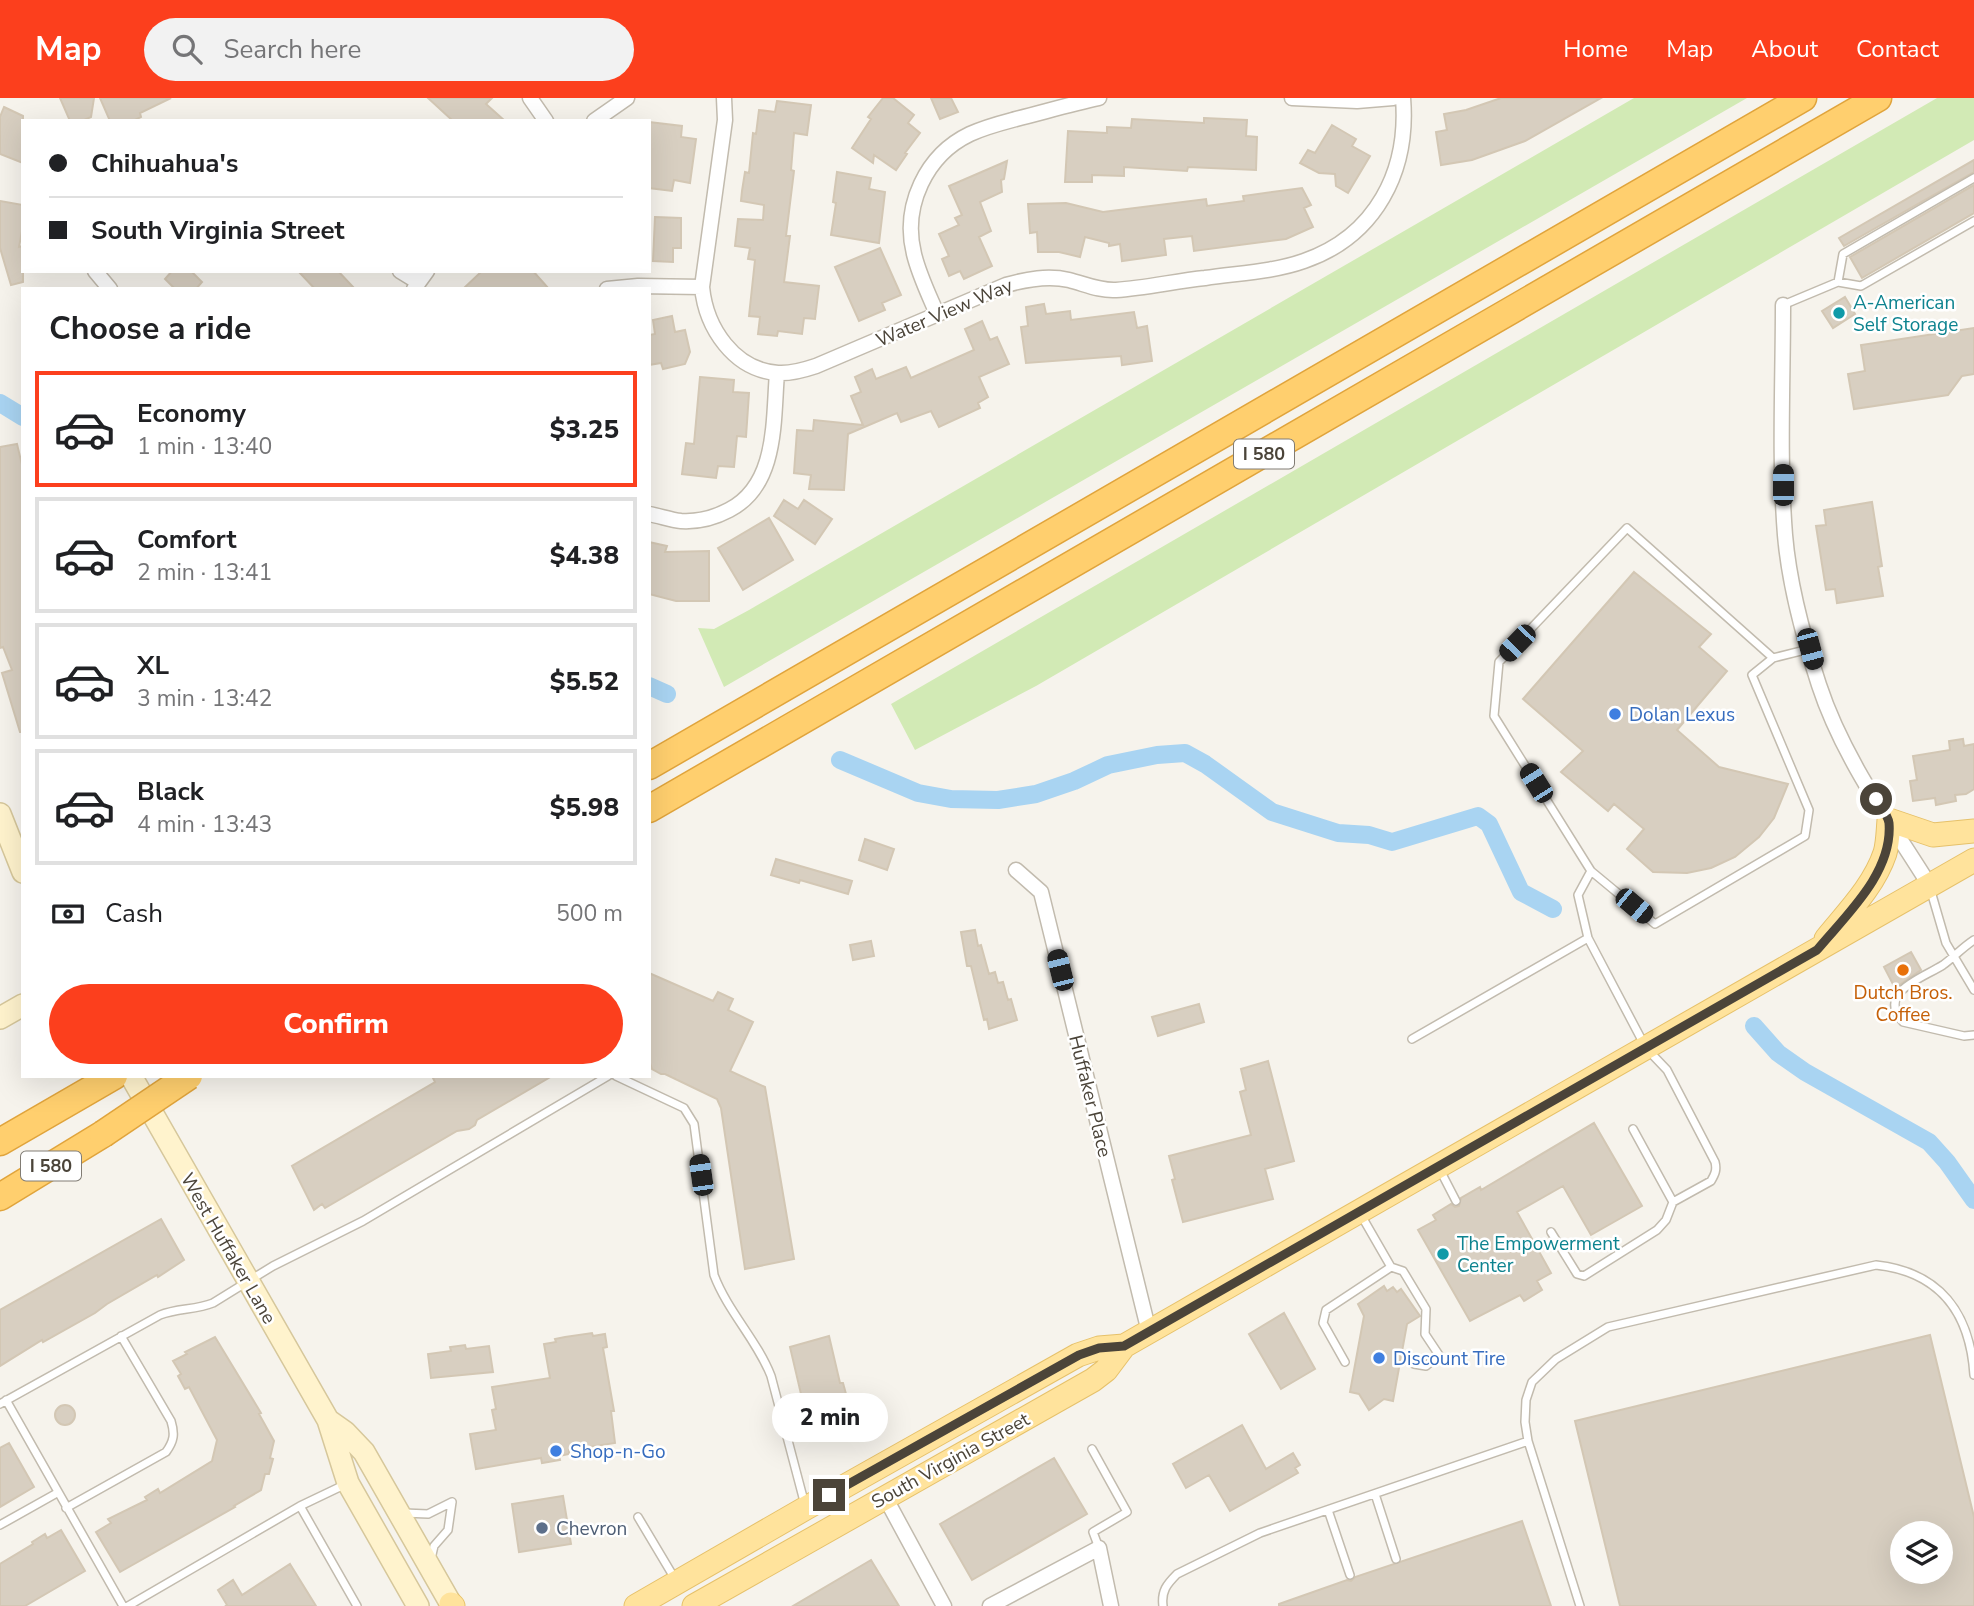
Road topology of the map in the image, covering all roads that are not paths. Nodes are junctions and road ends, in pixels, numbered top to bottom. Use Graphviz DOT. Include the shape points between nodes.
graph roads {
  1 [pos="530,98"];
  2 [pos="626,98"];
  3 [pos="724,98"];
  4 [pos="1099,98"];
  5 [pos="1292,98"];
  6 [pos="1393,98"];
  7 [pos="1403,98"];
  8 [pos="1803,98"];
  9 [pos="1878,98"];
  10 [pos="545,119"];
  11 [pos="597,119"];
  12 [pos="1974,178"];
  13 [pos="1974,221"];
  14 [pos="97,273"];
  15 [pos="404,273"];
  16 [pos="420,281"];
  17 [pos="1838,282"];
  18 [pos="108,287"];
  19 [pos="628,287"];
  20 [pos="702,288"];
  21 [pos="1783,305"];
  22 [pos="937,314"];
  23 [pos="777,373"];
  24 [pos="651,514"];
  25 [pos="1810,649"];
  26 [pos="1773,659"];
  27 [pos="651,765"];
  28 [pos="651,808"];
  29 [pos="0,814"];
  30 [pos="1889,820"];
  31 [pos="1974,831"];
  32 [pos="1974,860"];
  33 [pos="21,867"];
  34 [pos="1016,870"];
  35 [pos="1591,872"];
  36 [pos="1930,886"];
  37 [pos="1588,938"];
  38 [pos="1974,940"];
  39 [pos="1817,950"];
  40 [pos="1955,956"];
  41 [pos="1974,990"];
  42 [pos="21,1005"];
  43 [pos="0,1018"];
  44 [pos="1974,1035"];
  45 [pos="1412,1039"];
  46 [pos="1646,1048"];
  47 [pos="111,1078"];
  48 [pos="132,1078"];
  49 [pos="186,1078"];
  50 [pos="605,1078"];
  51 [pos="620,1078"];
  52 [pos="1633,1129"];
  53 [pos="0,1142"];
  54 [pos="1438,1166"];
  55 [pos="0,1197"];
  56 [pos="1456,1201"];
  57 [pos="1673,1202"];
  58 [pos="1359,1211"];
  59 [pos="1551,1232"];
  60 [pos="1391,1267"];
  61 [pos="248,1282"];
  62 [pos="1149,1332"];
  63 [pos="121,1336"];
  64 [pos="1124,1346"];
  65 [pos="1345,1362"];
  66 [pos="1414,1364"];
  67 [pos="1974,1365"];
  68 [pos="1974,1376"];
  69 [pos="3,1402"];
  70 [pos="328,1420"];
  71 [pos="1528,1441"];
  72 [pos="1092,1449"];
  73 [pos="348,1483"];
  74 [pos="57,1493"];
  75 [pos="1375,1494"];
  76 [pos="885,1497"];
  77 [pos="300,1506"];
  78 [pos="66,1508"];
  79 [pos="806,1508"];
  80 [pos="1328,1510"];
  81 [pos="399,1513"];
  82 [pos="638,1517"];
  83 [pos="0,1525"];
  84 [pos="1099,1548"];
  85 [pos="1396,1559"];
  86 [pos="430,1567"];
  87 [pos="1350,1575"];
  88 [pos="668,1588"];
  89 [pos="452,1605"];
  90 [pos="1110,1605"];
  91 [pos="126,1606"];
  92 [pos="357,1606"];
  93 [pos="418,1606"];
  94 [pos="625,1606"];
  95 [pos="636,1606"];
  96 [pos="694,1606"];
  97 [pos="944,1606"];
  98 [pos="990,1606"];
  99 [pos="1163,1606"];
  100 [pos="1580,1606"];
  1 -- 10 [label="street"];
  2 -- 11 [label="street"];
  3 -- 20 [label="street, Water View Way"];
  4 -- 22 [label="street" via="970,134 935,161 915,195 911,233 914,254"];
  5 -- 6 [label="street"];
  7 -- 22 [label="street, Water View Way" via="1403,142 1391,181 1365,223 1326,252 1280,268 1116,290 1069,280 1027,279"];
  8 -- 27 [label="highway, I 580"];
  9 -- 28 [label="highway, I 580"];
  12 -- 17 [label="lane" via="1843,254"];
  13 -- 17 [label="lane" via="1861,286"];
  14 -- 18 [label="street"];
  15 -- 16 [label="street"];
  17 -- 21 [label="lane"];
  19 -- 20 [label="street"];
  20 -- 23 [label="street, Water View Way" via="711,324 734,355"];
  21 -- 25 [label="street" via="1785,536 1792,587"];
  22 -- 23 [label="street, Water View Way" via="816,366"];
  23 -- 24 [label="street" via="767,463 752,493 738,505 701,520"];
  25 -- 26 [label="lane"];
  25 -- 30 [label="street" via="1819,686 1840,734"];
  26 -- 35 [label="lane" via="1752,676 1809,810 1805,836 1655,924"];
  26 -- 35 [label="lane" via="1627,528 1499,662 1494,716"];
  29 -- 33 [label="street"];
  30 -- 31 [label="main road" via="1933,835"];
  30 -- 36 [label="street"];
  30 -- 39 [label="main road" via="1886,850 1874,878"];
  32 -- 36 [label="main road, South Virginia Street"];
  34 -- 62 [label="street, Huffaker Place" via="1041,892"];
  35 -- 37 [label="lane" via="1578,895"];
  36 -- 39 [label="main road, South Virginia Street"];
  36 -- 40 [label="lane" via="1946,943"];
  37 -- 45 [label="lane"];
  37 -- 46 [label="lane"];
  38 -- 40 [label="lane"];
  39 -- 46 [label="main road, South Virginia Street"];
  40 -- 41 [label="lane"];
  40 -- 44 [label="lane" via="1898,993 1897,1015 1912,1025"];
  42 -- 43 [label="street"];
  46 -- 54 [label="main road, South Virginia Street"];
  46 -- 57 [label="lane" via="1667,1070 1716,1167 1711,1181"];
  47 -- 53 [label="highway, I 580"];
  48 -- 61 [label="street, West Huffaker Lane"];
  49 -- 55 [label="highway, I 580, bridge"];
  50 -- 61 [label="lane" via="363,1221"];
  51 -- 79 [label="lane" via="684,1108 694,1124 714,1275 721,1294 765,1359"];
  52 -- 57 [label="lane"];
  54 -- 56 [label="lane"];
  54 -- 58 [label="main road, South Virginia Street"];
  57 -- 59 [label="lane" via="1657,1230 1584,1276 1577,1274"];
  58 -- 60 [label="lane"];
  58 -- 62 [label="main road, South Virginia Street"];
  60 -- 65 [label="lane" via="1326,1310 1323,1323"];
  60 -- 66 [label="lane" via="1404,1271 1426,1309 1425,1334 1439,1355 1426,1366"];
  61 -- 63 [label="lane" via="214,1303 168,1312"];
  61 -- 70 [label="street, West Huffaker Lane"];
  62 -- 64 [label="main road, South Virginia Street"];
  63 -- 69 [label="lane"];
  63 -- 78 [label="lane" via="171,1421 173,1442 166,1452"];
  64 -- 76 [label="main road, South Virginia Street" via="1093,1380"];
  64 -- 79 [label="main road, South Virginia Street" via="1079,1355"];
  67 -- 68 [label="lane"];
  67 -- 71 [label="lane" via="1963,1321 1940,1292 1910,1271 1876,1265 1608,1327 1556,1359 1532,1382 1525,1401"];
  69 -- 74 [label="lane"];
  70 -- 73 [label="street, West Huffaker Lane"];
  70 -- 81 [label="street, West Huffaker Lane" via="364,1452"];
  71 -- 75 [label="lane"];
  71 -- 100 [label="lane"];
  72 -- 84 [label="lane" via="1127,1512 1093,1532"];
  73 -- 77 [label="lane"];
  73 -- 93 [label="street, West Huffaker Lane"];
  74 -- 78 [label="lane"];
  74 -- 83 [label="lane"];
  75 -- 80 [label="lane"];
  75 -- 85 [label="lane"];
  76 -- 96 [label="main road, South Virginia Street"];
  76 -- 97 [label="street"];
  77 -- 91 [label="lane"];
  77 -- 92 [label="lane"];
  78 -- 91 [label="lane"];
  79 -- 88 [label="main road, South Virginia Street"];
  80 -- 87 [label="lane"];
  80 -- 99 [label="lane" via="1260,1533 1177,1574 1167,1584"];
  81 -- 86 [label="street, West Huffaker Lane"];
  81 -- 86 [label="lane" via="428,1514 452,1502 448,1530 434,1546"];
  82 -- 88 [label="lane"];
  84 -- 90 [label="street"];
  84 -- 98 [label="street"];
  86 -- 89 [label="street, West Huffaker Lane"];
  88 -- 94 [label="main road"];
  88 -- 95 [label="main road, South Virginia Street"];
}
